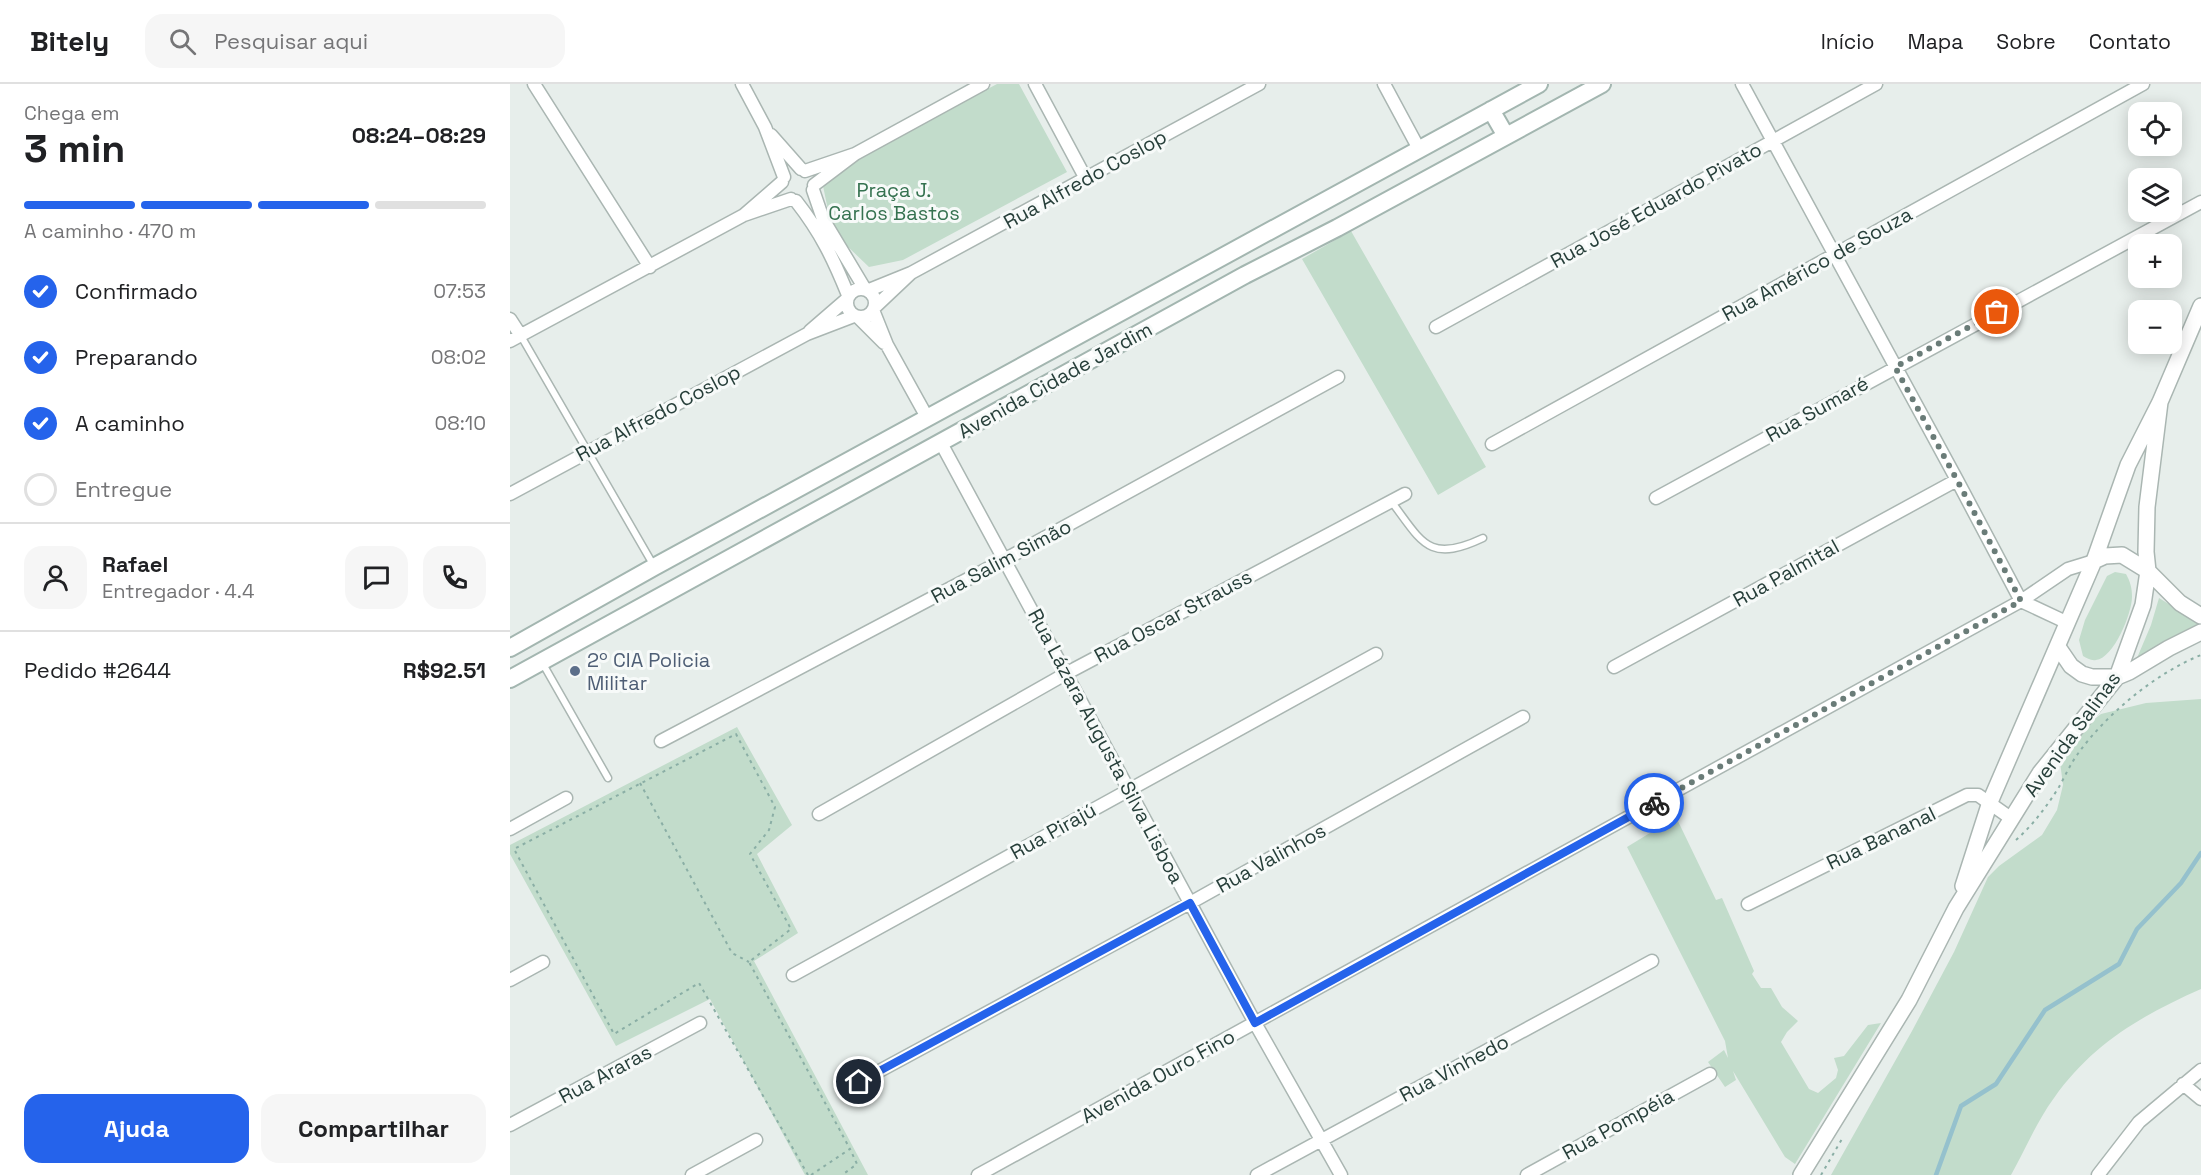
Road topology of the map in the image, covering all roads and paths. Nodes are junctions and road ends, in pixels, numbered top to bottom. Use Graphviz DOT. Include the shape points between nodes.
graph roads {
  1 [pos="534,84"];
  2 [pos="742,84"];
  3 [pos="983,84"];
  4 [pos="1035,84"];
  5 [pos="1259,84"];
  6 [pos="1384,84"];
  7 [pos="1539,84"];
  8 [pos="1602,84"];
  9 [pos="1742,84"];
  10 [pos="1876,84"];
  11 [pos="2143,84"];
  12 [pos="1491,110"];
  13 [pos="765,127"];
  14 [pos="1506,136"];
  15 [pos="1773,140"];
  16 [pos="1419,149"];
  17 [pos="855,154"];
  18 [pos="803,170"];
  19 [pos="783,179"];
  20 [pos="1086,179"];
  21 [pos="813,188"];
  22 [pos="794,200"];
  23 [pos="2201,202"];
  24 [pos="744,215"];
  25 [pos="1232,252"];
  26 [pos="1835,253"];
  27 [pos="650,267"];
  28 [pos="911,273"];
  29 [pos="1245,274"];
  30 [pos="867,290"];
  31 [pos="848,297"];
  32 [pos="2201,306"];
  33 [pos="874,309"];
  34 [pos="856,316"];
  35 [pos="510,319"];
  36 [pos="1437,327"];
  37 [pos="807,334"];
  38 [pos="515,339"];
  39 [pos="887,345"];
  40 [pos="1895,367"];
  41 [pos="1338,378"];
  42 [pos="2160,402"];
  43 [pos="928,419"];
  44 [pos="941,443"];
  45 [pos="1492,444"];
  46 [pos="586,452"];
  47 [pos="1957,480"];
  48 [pos="510,494"];
  49 [pos="1404,494"];
  50 [pos="1656,498"];
  51 [pos="1390,501"];
  52 [pos="1483,538"];
  53 [pos="1004,560"];
  54 [pos="2094,561"];
  55 [pos="654,567"];
  56 [pos="2148,571"];
  57 [pos="2021,601"];
  58 [pos="2201,616"];
  59 [pos="2068,623"];
  60 [pos="2201,632"];
  61 [pos="530,638"];
  62 [pos="2058,647"];
  63 [pos="510,648"];
  64 [pos="1376,654"];
  65 [pos="2201,654"];
  66 [pos="542,662"];
  67 [pos="1614,667"];
  68 [pos="1067,672"];
  69 [pos="2117,677"];
  70 [pos="510,679"];
  71 [pos="1523,717"];
  72 [pos="661,741"];
  73 [pos="608,778"];
  74 [pos="640,783"];
  75 [pos="1130,789"];
  76 [pos="566,798"];
  77 [pos="1990,802"];
  78 [pos="819,814"];
  79 [pos="2012,819"];
  80 [pos="510,829"];
  81 [pos="2009,846"];
  82 [pos="1190,903"];
  83 [pos="1748,904"];
  84 [pos="1956,908"];
  85 [pos="543,962"];
  86 [pos="749,962"];
  87 [pos="1652,962"];
  88 [pos="793,975"];
  89 [pos="510,980"];
  90 [pos="700,1023"];
  91 [pos="1255,1023"];
  92 [pos="2201,1070"];
  93 [pos="1710,1074"];
  94 [pos="859,1082"];
  95 [pos="2183,1083"];
  96 [pos="2201,1099"];
  97 [pos="510,1125"];
  98 [pos="756,1140"];
  99 [pos="1321,1140"];
  100 [pos="850,1149"];
  101 [pos="692,1175"];
  102 [pos="810,1175"];
  103 [pos="842,1175"];
  104 [pos="978,1175"];
  105 [pos="1257,1175"];
  106 [pos="1341,1175"];
  107 [pos="1527,1175"];
  108 [pos="1802,1175"];
  109 [pos="2098,1175"];
  1 -- 27 [label="street"];
  2 -- 13 [label="street"];
  3 -- 17 [label="street"];
  4 -- 20 [label="street"];
  5 -- 20 [label="street, Rua Alfredo Coslop"];
  6 -- 16 [label="street"];
  7 -- 12 [label="main road, Avenida Cidade Jardim"];
  8 -- 14 [label="main road, Avenida Cidade Jardim"];
  9 -- 15 [label="street"];
  10 -- 15 [label="street, Rua José Eduardo Pivato"];
  11 -- 26 [label="street, Rua Américo de Souza"];
  12 -- 14 [label="main road"];
  12 -- 16 [label="main road, Avenida Cidade Jardim"];
  13 -- 18 [label="street"];
  13 -- 19 [label="street"];
  14 -- 29 [label="main road, Avenida Cidade Jardim"];
  15 -- 26 [label="street"];
  15 -- 36 [label="street, Rua José Eduardo Pivato"];
  16 -- 25 [label="main road, Avenida Cidade Jardim"];
  17 -- 18 [label="street"];
  17 -- 21 [label="street"];
  18 -- 19 [label="street" via="791,170"];
  18 -- 21 [label="street" via="811,177"];
  19 -- 22 [label="street" via="783,192"];
  19 -- 24 [label="street"];
  20 -- 28 [label="street, Rua Alfredo Coslop"];
  21 -- 22 [label="street" via="806,198"];
  21 -- 30 [label="street" via="823,219"];
  22 -- 24 [label="street"];
  22 -- 31 [label="street" via="831,253"];
  23 -- 40 [label="street, Rua Sumaré"];
  24 -- 27 [label="street"];
  25 -- 29 [label="main road"];
  25 -- 43 [label="main road, Avenida Cidade Jardim"];
  26 -- 40 [label="street"];
  26 -- 45 [label="street, Rua Américo de Souza"];
  27 -- 38 [label="street"];
  28 -- 30 [label="street"];
  28 -- 33 [label="street"];
  29 -- 44 [label="main road, Avenida Cidade Jardim"];
  30 -- 31 [label="street" via="856,289"];
  30 -- 33 [label="street" via="874,298"];
  31 -- 34 [label="street" via="848,309"];
  31 -- 37 [label="street"];
  32 -- 42 [label="street, Avenida Salinas"];
  33 -- 34 [label="street" via="867,316"];
  33 -- 39 [label="street"];
  34 -- 37 [label="street"];
  34 -- 39 [label="street"];
  35 -- 38 [label="street"];
  37 -- 46 [label="street, Rua Alfredo Coslop"];
  38 -- 46 [label="lane"];
  39 -- 43 [label="street"];
  40 -- 47 [label="street"];
  40 -- 50 [label="street, Rua Sumaré"];
  41 -- 53 [label="street, Rua Salim Simão"];
  42 -- 54 [label="street, Avenida Salinas" via="2128,465"];
  42 -- 56 [label="street, Avenida Salinas" via="2147,507"];
  43 -- 55 [label="main road, Avenida Cidade Jardim"];
  44 -- 53 [label="street, Rua Lázara Augusta Silva Lisboa"];
  44 -- 66 [label="main road, Avenida Cidade Jardim"];
  46 -- 48 [label="street, Rua Alfredo Coslop"];
  46 -- 55 [label="lane"];
  47 -- 57 [label="street"];
  47 -- 67 [label="street, Rua Palmital"];
  49 -- 51 [label="street, Rua Oscar Strauss"];
  51 -- 52 [label="lane" via="1421,541 1437,550 1463,547"];
  51 -- 68 [label="street, Rua Oscar Strauss"];
  53 -- 68 [label="street, Rua Lázara Augusta Silva Lisboa"];
  53 -- 72 [label="street, Rua Salim Simão"];
  54 -- 56 [label="street" via="2122,555"];
  54 -- 57 [label="street, Avenida Ouro Fino" via="2068,569"];
  54 -- 59 [label="street, Avenida Salinas"];
  55 -- 61 [label="main road, Avenida Cidade Jardim"];
  56 -- 58 [label="street" via="2180,603"];
  56 -- 69 [label="street, Avenida Salinas" via="2143,605"];
  57 -- 59 [label="street"];
  57 -- 91 [label="street, Avenida Ouro Fino"];
  59 -- 62 [label="street, Avenida Salinas"];
  60 -- 69 [label="street"];
  61 -- 63 [label="main road, Avenida Cidade Jardim"];
  61 -- 66 [label="main road"];
  62 -- 69 [label="street" via="2082,674"];
  62 -- 77 [label="street, Avenida Salinas"];
  64 -- 75 [label="street, Rua Pirajú"];
  65 -- 81 [label="path" via="2149,682 2112,716 2079,752 2031,826"];
  66 -- 70 [label="main road, Avenida Cidade Jardim"];
  66 -- 73 [label="lane"];
  68 -- 75 [label="street, Rua Lázara Augusta Silva Lisboa"];
  68 -- 78 [label="street, Rua Oscar Strauss"];
  69 -- 79 [label="street, Avenida Salinas" via="2055,751"];
  71 -- 82 [label="street, Rua Valinhos"];
  74 -- 86 [label="path" via="732,953"];
  74 -- 86 [label="path" via="736,734 775,807 769,830 750,854 791,929"];
  74 -- 102 [label="path" via="514,849 614,1034 699,983"];
  75 -- 82 [label="street, Rua Lázara Augusta Silva Lisboa"];
  75 -- 88 [label="street, Rua Pirajú"];
  76 -- 80 [label="street"];
  77 -- 79 [label="street, Rua Bananal"];
  77 -- 83 [label="street, Rua Bananal" via="1978,795 1967,795"];
  77 -- 84 [label="street, Avenida Salinas"];
  79 -- 84 [label="street, Avenida Salinas"];
  82 -- 91 [label="street, Rua Lázara Augusta Silva Lisboa"];
  82 -- 94 [label="street, Rua Valinhos"];
  84 -- 108 [label="street, Avenida Salinas" via="1910,1000"];
  85 -- 89 [label="street"];
  86 -- 100 [label="path"];
  87 -- 99 [label="street, Rua Vinhedo"];
  90 -- 97 [label="street, Rua Araras"];
  91 -- 99 [label="street, Rua Lázara Augusta Silva Lisboa"];
  91 -- 104 [label="street, Avenida Ouro Fino"];
  92 -- 95 [label="street"];
  93 -- 107 [label="street, Rua Pompéia"];
  95 -- 96 [label="street"];
  95 -- 109 [label="street" via="2139,1122"];
  98 -- 101 [label="street"];
  99 -- 105 [label="street, Rua Vinhedo"];
  99 -- 106 [label="street, Rua Lázara Augusta Silva Lisboa"];
  100 -- 102 [label="path"];
  100 -- 103 [label="path" via="857,1164"];
}
